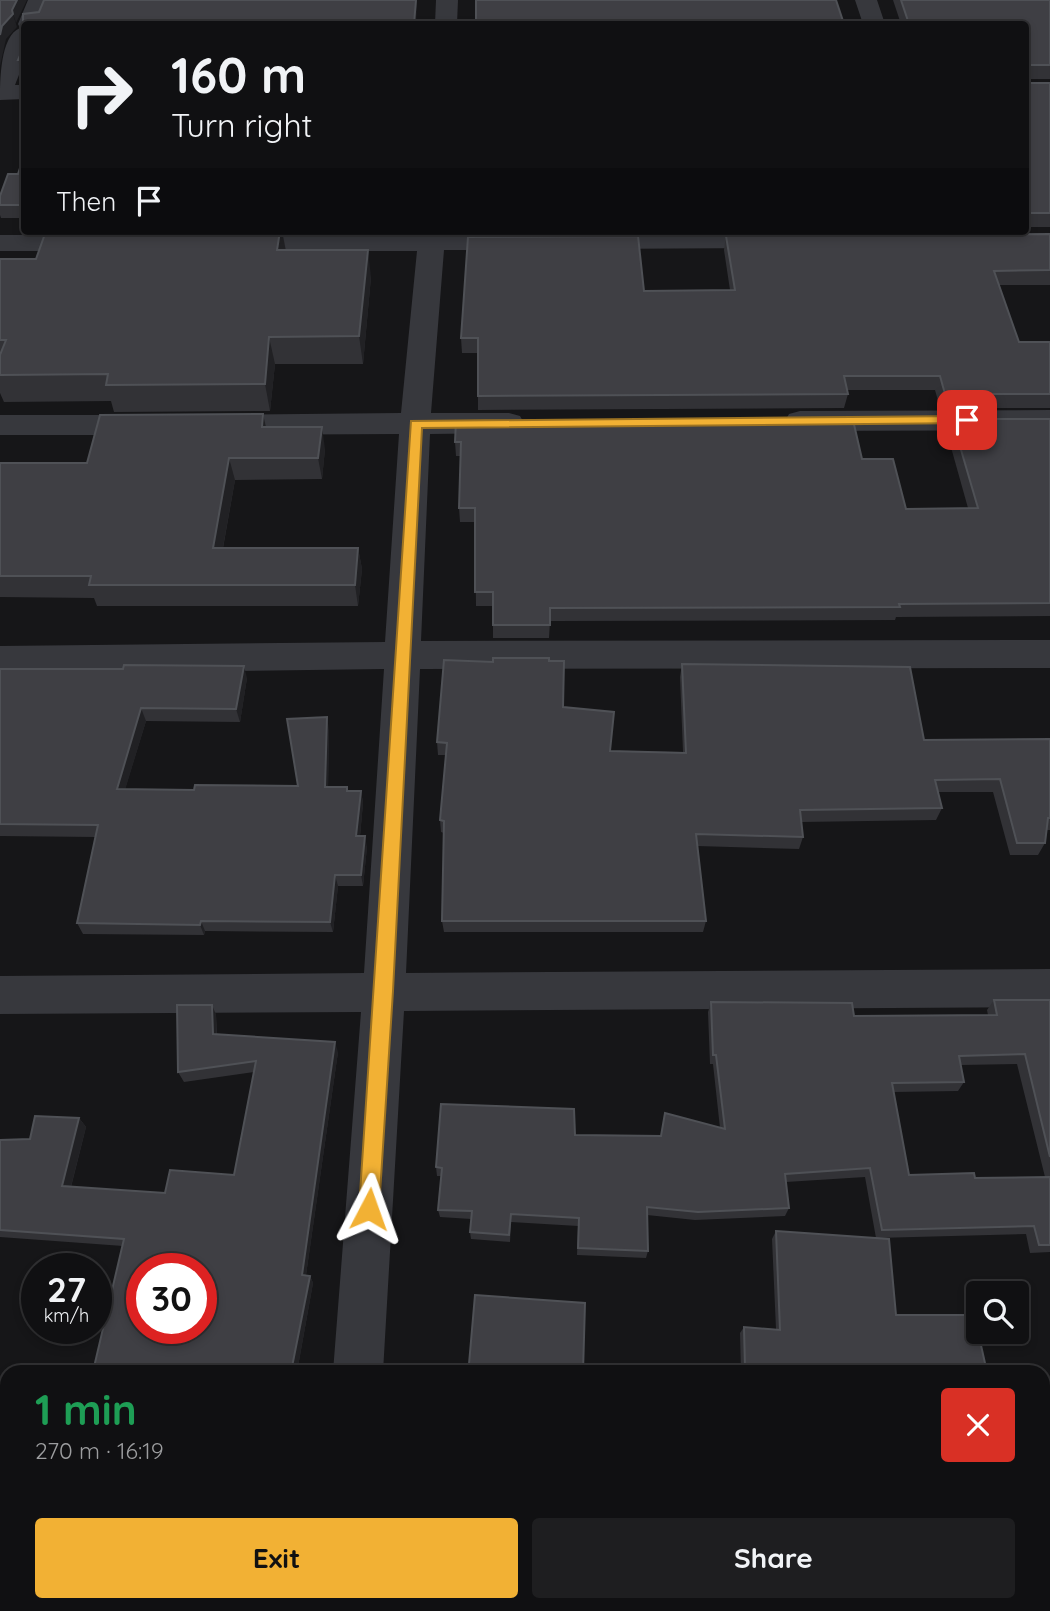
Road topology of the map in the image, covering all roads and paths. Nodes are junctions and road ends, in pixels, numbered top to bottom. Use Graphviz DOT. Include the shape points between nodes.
graph roads {
  1 [pos="39,0"];
  2 [pos="447,0"];
  3 [pos="866,0"];
  4 [pos="30,21"];
  5 [pos="446,21"];
  6 [pos="873,21"];
  7 [pos="21,41"];
  8 [pos="21,92"];
  9 [pos="0,93"];
  10 [pos="431,237"];
  11 [pos="802,239"];
  12 [pos="0,243"];
  13 [pos="111,243"];
  14 [pos="209,243"];
  15 [pos="1050,420"];
  16 [pos="774,422"];
  17 [pos="540,423"];
  18 [pos="415,424"];
  19 [pos="0,425"];
  20 [pos="1050,654"];
  21 [pos="403,655"];
  22 [pos="0,660"];
  23 [pos="1050,988"];
  24 [pos="384,991"];
  25 [pos="0,995"];
  26 [pos="358,1365"];
  1 -- 4 [label="street"];
  2 -- 5 [label="street"];
  3 -- 6 [label="street"];
  7 -- 9 [label="street"];
  8 -- 9 [label="street"];
  10 -- 11 [label="street"];
  10 -- 14 [label="street"];
  10 -- 18 [label="street"];
  12 -- 13 [label="street"];
  15 -- 16 [label="street"];
  17 -- 18 [label="street"];
  18 -- 19 [label="street"];
  18 -- 21 [label="street"];
  20 -- 21 [label="street"];
  21 -- 22 [label="street"];
  21 -- 24 [label="street"];
  23 -- 24 [label="street"];
  24 -- 25 [label="street"];
  24 -- 26 [label="street"];
}
